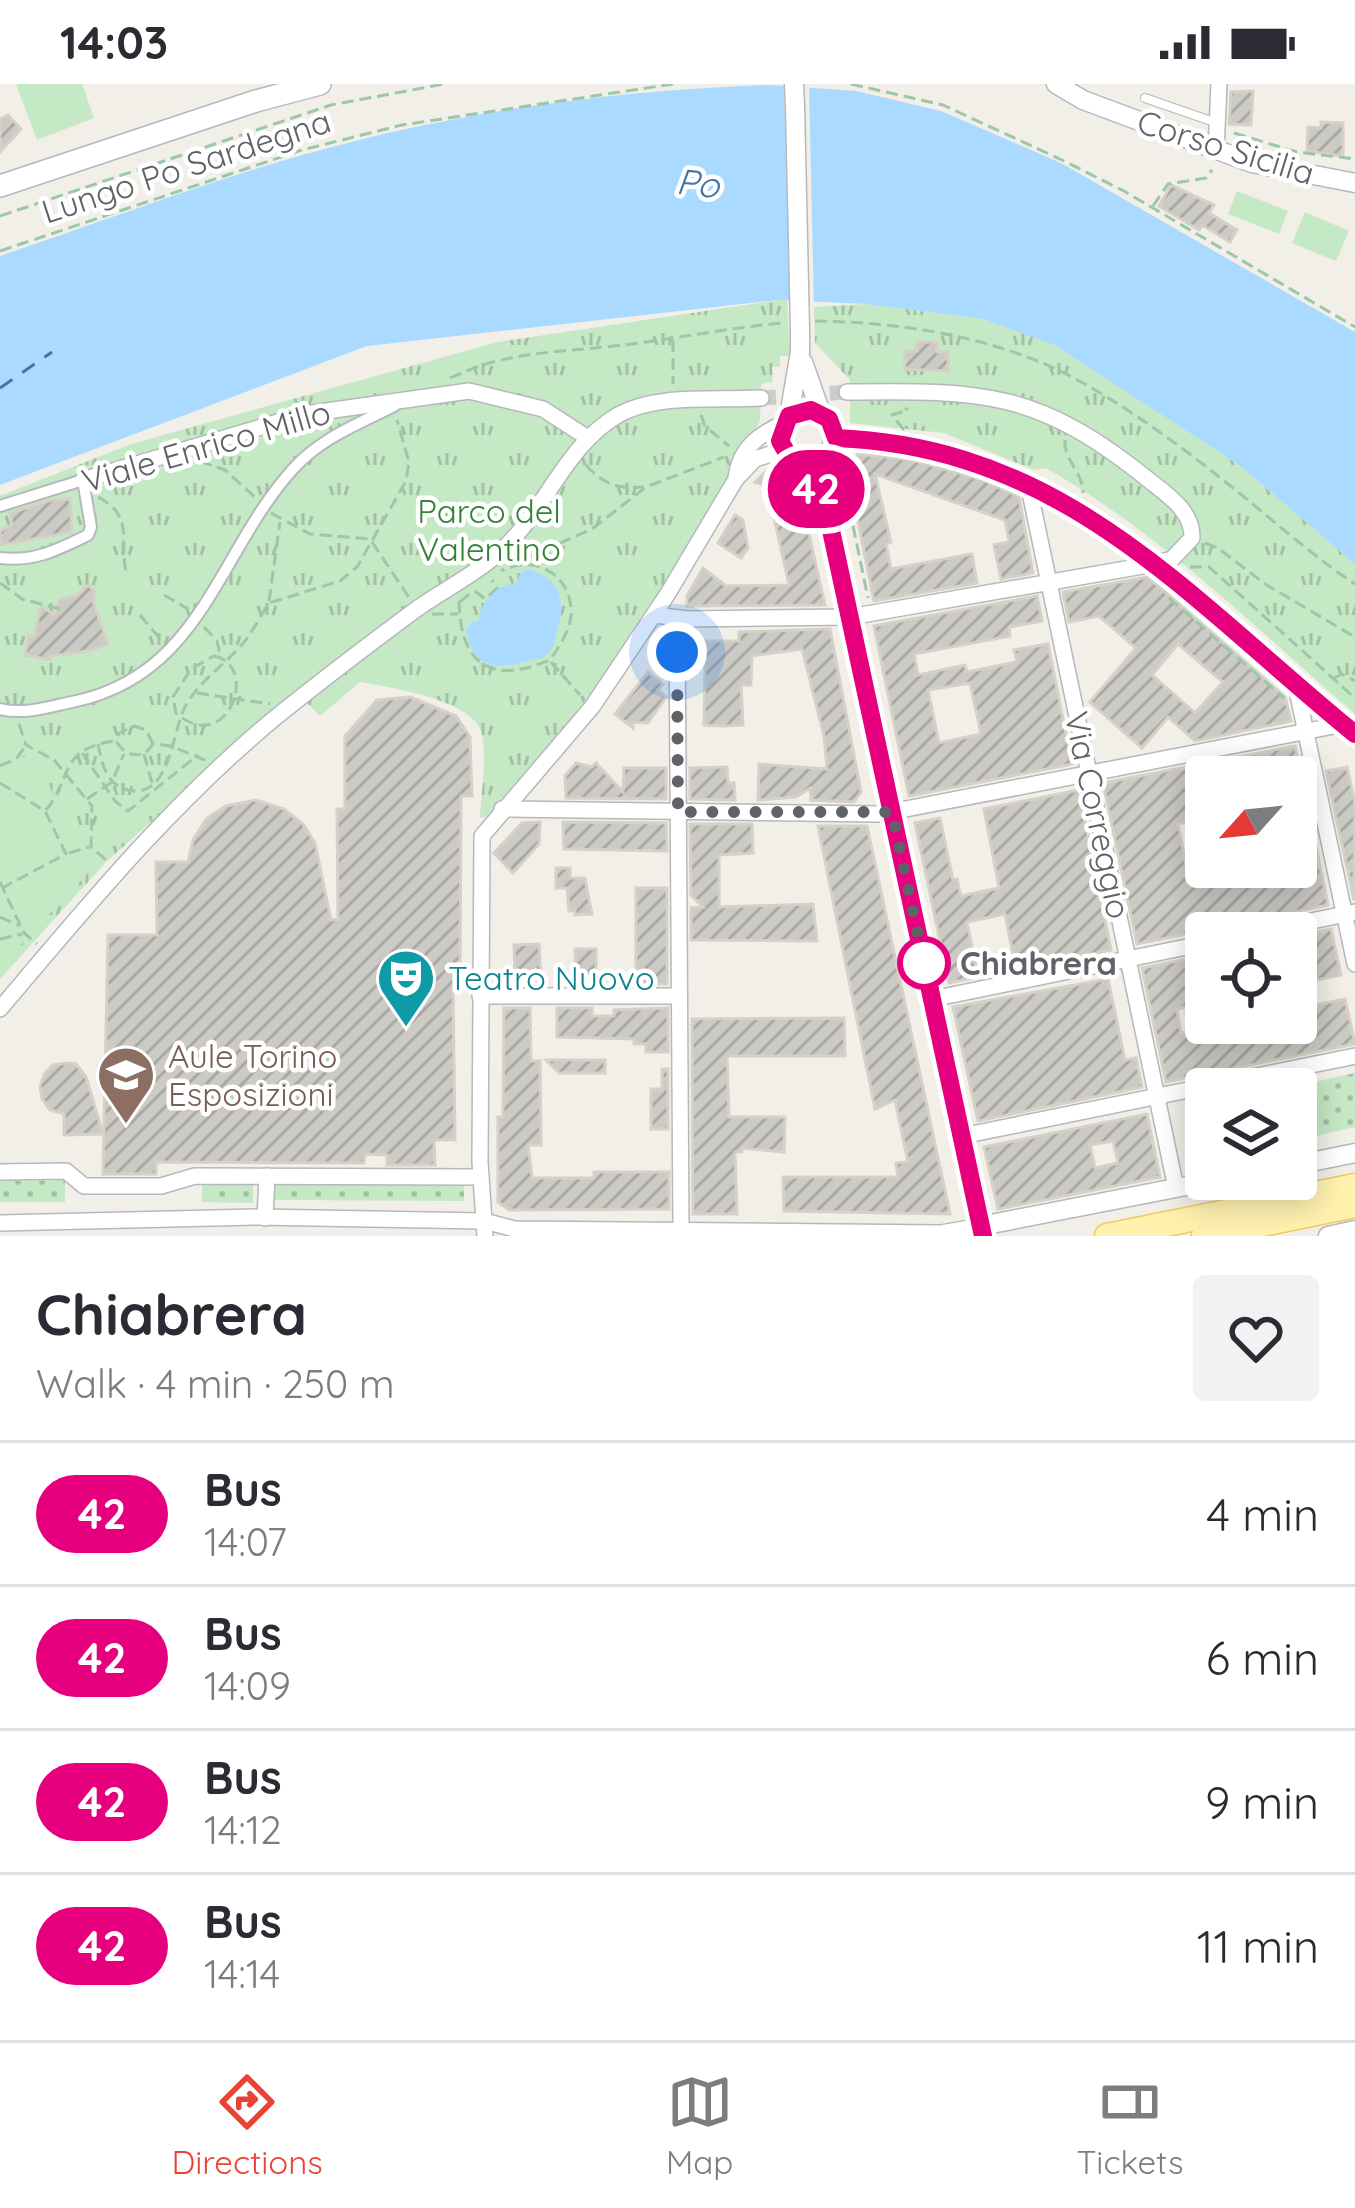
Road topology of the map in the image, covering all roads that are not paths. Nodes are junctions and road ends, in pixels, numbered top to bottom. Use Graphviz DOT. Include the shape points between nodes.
graph roads {
  1 [pos="320,84"];
  2 [pos="794,84"];
  3 [pos="1056,84"];
  4 [pos="1080,84"];
  5 [pos="1219,84"];
  6 [pos="1145,98"];
  7 [pos="1099,105"];
  8 [pos="1219,125"];
  9 [pos="1216,150"];
  10 [pos="1355,183"];
  11 [pos="0,186"];
  12 [pos="800,352"];
  13 [pos="847,392"];
  14 [pos="761,398"];
  15 [pos="407,399"];
  16 [pos="820,413"];
  17 [pos="787,419"];
  18 [pos="588,438"];
  19 [pos="783,450"];
  20 [pos="835,453"];
  21 [pos="802,465"];
  22 [pos="736,479"];
  23 [pos="83,480"];
  24 [pos="1028,483"];
  25 [pos="3,505"];
  26 [pos="826,507"];
  27 [pos="0,559"];
  28 [pos="1154,564"];
  29 [pos="1049,582"];
  30 [pos="655,615"];
  31 [pos="850,617"];
  32 [pos="676,619"];
  33 [pos="1295,681"];
  34 [pos="0,710"];
  35 [pos="1349,729"];
  36 [pos="1304,732"];
  37 [pos="1089,774"];
  38 [pos="502,809"];
  39 [pos="678,812"];
  40 [pos="892,812"];
  41 [pos="1350,913"];
  42 [pos="1317,920"];
  43 [pos="1185,947"];
  44 [pos="1128,959"];
  45 [pos="1355,964"];
  46 [pos="480,996"];
  47 [pos="679,996"];
  48 [pos="932,999"];
  49 [pos="0,1010"];
  50 [pos="1355,1056"];
  51 [pos="1156,1096"];
  52 [pos="962,1136"];
  53 [pos="1355,1153"];
  54 [pos="1317,1161"];
  55 [pos="0,1172"];
  56 [pos="267,1176"];
  57 [pos="481,1177"];
  58 [pos="1185,1186"];
  59 [pos="1355,1186"];
  60 [pos="1176,1188"];
  61 [pos="1355,1205"];
  62 [pos="265,1218"];
  63 [pos="0,1223"];
  64 [pos="485,1228"];
  65 [pos="681,1229"];
  66 [pos="982,1231"];
  67 [pos="1355,1231"];
  68 [pos="1107,1236"];
  69 [pos="1204,1236"];
  70 [pos="1328,1236"];
  1 -- 11 [label="main road"];
  2 -- 12 [label="street, bridge"];
  3 -- 7 [label="street, Corso Sicilia"];
  4 -- 7 [label="street, Corso Sicilia"];
  5 -- 8 [label="street"];
  6 -- 8 [label="lane"];
  7 -- 9 [label="street, Corso Sicilia"];
  8 -- 9 [label="street"];
  9 -- 10 [label="street, Corso Sicilia"];
  12 -- 16 [label="street"];
  12 -- 17 [label="street"];
  13 -- 28 [label="street" via="970,392 1040,411 1097,440 1166,494 1193,527 1172,559"];
  14 -- 18 [label="street" via="644,403"];
  15 -- 18 [label="street, Viale Enrico Millo" via="469,391 543,409"];
  15 -- 23 [label="street, Viale Enrico Millo" via="305,414"];
  15 -- 34 [label="street" via="334,435 291,471 170,652 90,699"];
  16 -- 17 [label="street"];
  16 -- 20 [label="street" via="834,428"];
  17 -- 19 [label="street"];
  17 -- 22 [label="street" via="743,452"];
  18 -- 49 [label="street" via="498,554 279,715 178,806"];
  19 -- 21 [label="street"];
  19 -- 22 [label="street" via="755,459"];
  20 -- 21 [label="street"];
  20 -- 24 [label="street" via="942,451"];
  20 -- 26 [label="street"];
  21 -- 26 [label="street"];
  22 -- 30 [label="street"];
  23 -- 25 [label="street, Viale Enrico Millo"];
  23 -- 27 [label="street" via="88,535 42,557"];
  24 -- 28 [label="street"];
  24 -- 29 [label="street, Via Correggio"];
  26 -- 31 [label="street"];
  28 -- 29 [label="street"];
  28 -- 33 [label="street"];
  29 -- 31 [label="street"];
  29 -- 37 [label="street, Via Correggio"];
  30 -- 32 [label="street"];
  30 -- 38 [label="street" via="592,707"];
  31 -- 32 [label="street"];
  31 -- 40 [label="street"];
  32 -- 39 [label="street"];
  33 -- 35 [label="street"];
  33 -- 36 [label="street"];
  35 -- 36 [label="street"];
  36 -- 37 [label="street"];
  36 -- 41 [label="street"];
  37 -- 40 [label="street"];
  37 -- 44 [label="street, Via Correggio"];
  38 -- 39 [label="street"];
  38 -- 46 [label="street" via="482,836"];
  39 -- 40 [label="street"];
  39 -- 47 [label="street"];
  40 -- 48 [label="street"];
  41 -- 42 [label="street"];
  41 -- 45 [label="street"];
  43 -- 44 [label="street"];
  44 -- 48 [label="street"];
  44 -- 51 [label="street, Via Correggio"];
  46 -- 47 [label="street"];
  46 -- 57 [label="street"];
  47 -- 65 [label="street"];
  48 -- 52 [label="street"];
  50 -- 51 [label="street"];
  51 -- 52 [label="street"];
  51 -- 60 [label="street, Via Correggio"];
  52 -- 66 [label="street"];
  53 -- 54 [label="street"];
  55 -- 56 [label="street" via="66,1172 84,1186"];
  56 -- 57 [label="street"];
  56 -- 62 [label="street"];
  57 -- 64 [label="street"];
  58 -- 60 [label="street"];
  59 -- 68 [label="main road"];
  60 -- 66 [label="street"];
  61 -- 69 [label="main road"];
  62 -- 63 [label="street"];
  62 -- 64 [label="street"];
  64 -- 65 [label="street"];
  65 -- 66 [label="street"];
  67 -- 70 [label="street"];
}
